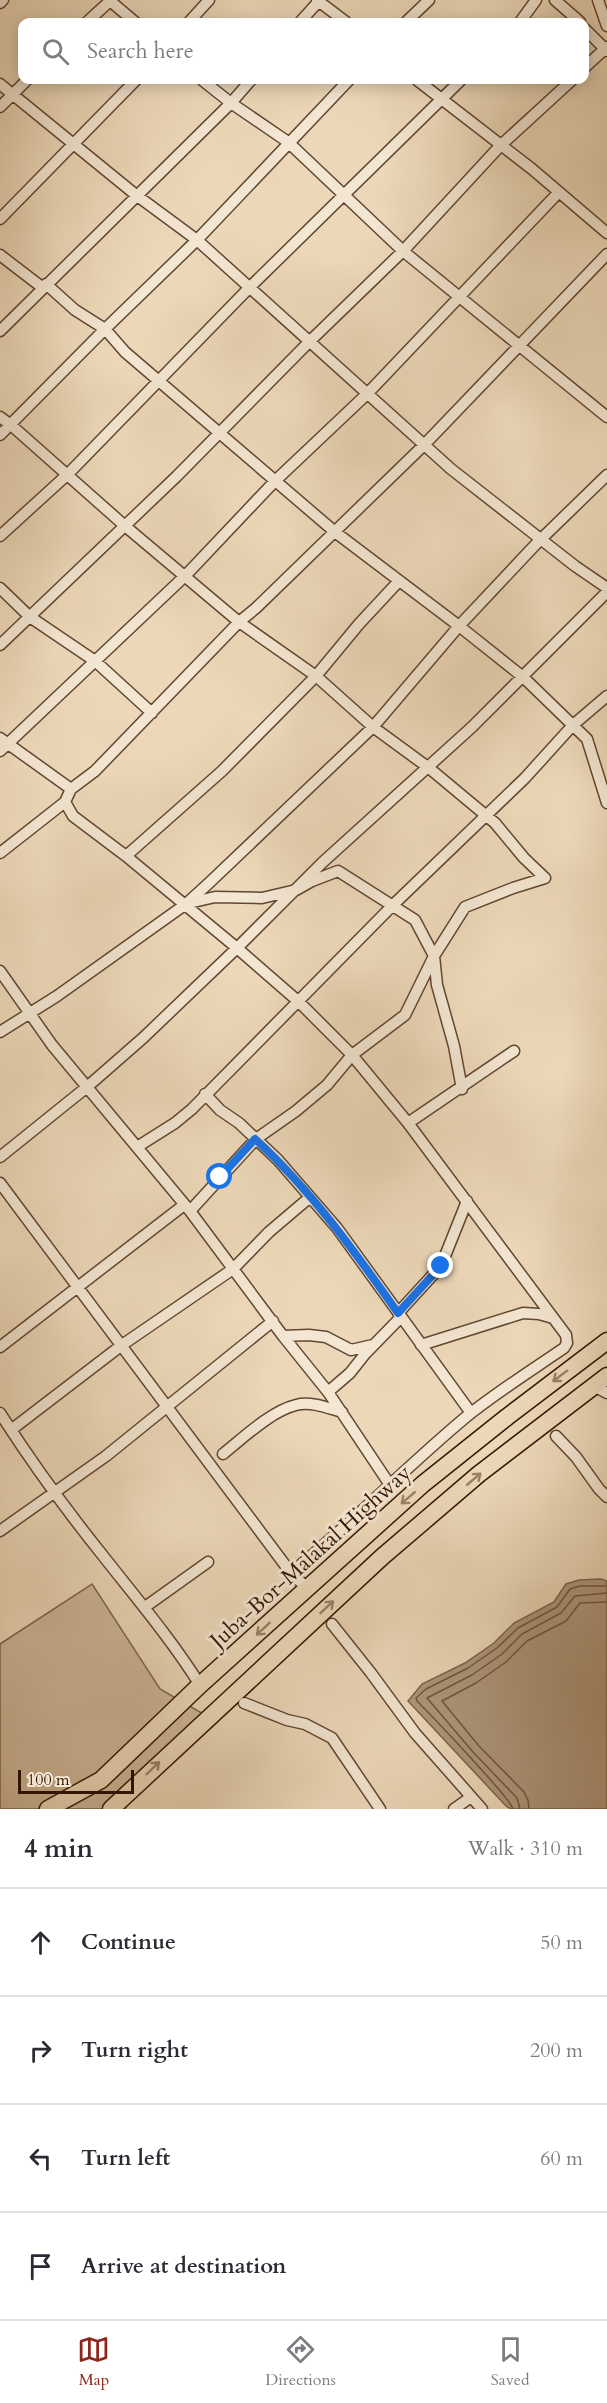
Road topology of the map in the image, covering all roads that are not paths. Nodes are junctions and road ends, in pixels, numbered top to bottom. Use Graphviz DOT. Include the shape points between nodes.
graph roads {
  1 [pos="110,0"];
  2 [pos="209,0"];
  3 [pos="319,0"];
  4 [pos="429,0"];
  5 [pos="536,0"];
  6 [pos="555,0"];
  7 [pos="598,0"];
  8 [pos="91,18"];
  9 [pos="130,18"];
  10 [pos="193,18"];
  11 [pos="303,18"];
  12 [pos="341,18"];
  13 [pos="410,18"];
  14 [pos="523,18"];
  15 [pos="575,18"];
  16 [pos="607,26"];
  17 [pos="589,31"];
  18 [pos="607,47"];
  19 [pos="589,64"];
  20 [pos="0,84"];
  21 [pos="23,84"];
  22 [pos="132,84"];
  23 [pos="207,84"];
  24 [pos="248,84"];
  25 [pos="345,84"];
  26 [pos="422,84"];
  27 [pos="457,84"];
  28 [pos="568,84"];
  29 [pos="12,94"];
  30 [pos="441,99"];
  31 [pos="231,103"];
  32 [pos="0,107"];
  33 [pos="288,142"];
  34 [pos="74,144"];
  35 [pos="500,146"];
  36 [pos="559,192"];
  37 [pos="136,195"];
  38 [pos="344,195"];
  39 [pos="0,219"];
  40 [pos="607,233"];
  41 [pos="197,240"];
  42 [pos="403,251"];
  43 [pos="607,254"];
  44 [pos="0,255"];
  45 [pos="44,286"];
  46 [pos="249,288"];
  47 [pos="457,297"];
  48 [pos="105,329"];
  49 [pos="0,331"];
  50 [pos="309,342"];
  51 [pos="518,346"];
  52 [pos="159,382"];
  53 [pos="367,393"];
  54 [pos="0,417"];
  55 [pos="607,417"];
  56 [pos="11,425"];
  57 [pos="219,433"];
  58 [pos="0,435"];
  59 [pos="424,445"];
  60 [pos="68,474"];
  61 [pos="607,475"];
  62 [pos="274,481"];
  63 [pos="125,526"];
  64 [pos="335,532"];
  65 [pos="0,536"];
  66 [pos="186,575"];
  67 [pos="399,581"];
  68 [pos="0,588"];
  69 [pos="607,590"];
  70 [pos="30,617"];
  71 [pos="239,622"];
  72 [pos="459,626"];
  73 [pos="0,645"];
  74 [pos="95,661"];
  75 [pos="316,676"];
  76 [pos="523,677"];
  77 [pos="607,696"];
  78 [pos="152,713"];
  79 [pos="573,725"];
  80 [pos="373,727"];
  81 [pos="3,744"];
  82 [pos="429,768"];
  83 [pos="71,789"];
  84 [pos="65,802"];
  85 [pos="607,802"];
  86 [pos="487,816"];
  87 [pos="0,853"];
  88 [pos="126,856"];
  89 [pos="296,890"];
  90 [pos="186,904"];
  91 [pos="393,905"];
  92 [pos="237,948"];
  93 [pos="434,956"];
  94 [pos="0,971"];
  95 [pos="299,1002"];
  96 [pos="30,1015"];
  97 [pos="0,1032"];
  98 [pos="514,1051"];
  99 [pos="352,1055"];
  100 [pos="87,1087"];
  101 [pos="462,1089"];
  102 [pos="206,1094"];
  103 [pos="408,1123"];
  104 [pos="255,1139"];
  105 [pos="137,1147"];
  106 [pos="0,1157"];
  107 [pos="0,1183"];
  108 [pos="309,1198"];
  109 [pos="467,1201"];
  110 [pos="187,1208"];
  111 [pos="233,1269"];
  112 [pos="78,1287"];
  113 [pos="399,1315"];
  114 [pos="553,1318"];
  115 [pos="273,1321"];
  116 [pos="283,1336"];
  117 [pos="607,1341"];
  118 [pos="376,1344"];
  119 [pos="421,1345"];
  120 [pos="122,1346"];
  121 [pos="0,1347"];
  122 [pos="603,1385"];
  123 [pos="328,1392"];
  124 [pos="169,1407"];
  125 [pos="342,1412"];
  126 [pos="0,1413"];
  127 [pos="471,1413"];
  128 [pos="11,1430"];
  129 [pos="556,1436"];
  130 [pos="223,1454"];
  131 [pos="390,1485"];
  132 [pos="54,1492"];
  133 [pos="607,1497"];
  134 [pos="0,1531"];
  135 [pos="207,1563"];
  136 [pos="291,1573"];
  137 [pos="307,1588"];
  138 [pos="145,1607"];
  139 [pos="332,1624"];
  140 [pos="200,1685"];
  141 [pos="244,1703"];
  142 [pos="471,1797"];
  143 [pos="48,1809"];
  144 [pos="111,1809"];
  145 [pos="380,1809"];
  146 [pos="454,1809"];
  147 [pos="482,1809"];
  1 -- 8 [label="street"];
  1 -- 9 [label="street"];
  2 -- 10 [label="street"];
  3 -- 11 [label="street"];
  3 -- 12 [label="street"];
  4 -- 13 [label="street"];
  5 -- 14 [label="street"];
  6 -- 15 [label="street"];
  7 -- 16 [label="street"];
  17 -- 18 [label="street"];
  18 -- 19 [label="street"];
  20 -- 29 [label="street"];
  21 -- 29 [label="street"];
  22 -- 34 [label="street"];
  23 -- 31 [label="street"];
  24 -- 31 [label="street"];
  25 -- 33 [label="street"];
  26 -- 30 [label="street"];
  27 -- 30 [label="street"];
  28 -- 35 [label="street"];
  29 -- 32 [label="street"];
  29 -- 34 [label="street"];
  30 -- 35 [label="street"];
  30 -- 38 [label="street"];
  31 -- 33 [label="street"];
  31 -- 37 [label="street"];
  33 -- 38 [label="street"];
  33 -- 41 [label="street"];
  34 -- 37 [label="street"];
  34 -- 39 [label="street"];
  35 -- 36 [label="street"];
  35 -- 42 [label="street"];
  36 -- 40 [label="street"];
  36 -- 47 [label="street"];
  37 -- 41 [label="street"];
  37 -- 45 [label="street"];
  38 -- 42 [label="street"];
  38 -- 46 [label="street"];
  41 -- 46 [label="street"];
  41 -- 48 [label="street"];
  42 -- 47 [label="street"];
  42 -- 50 [label="street"];
  43 -- 51 [label="street"];
  44 -- 45 [label="street"];
  45 -- 48 [label="street"];
  45 -- 49 [label="street"];
  46 -- 50 [label="street"];
  46 -- 52 [label="street"];
  47 -- 51 [label="street"];
  47 -- 53 [label="street"];
  48 -- 52 [label="street"];
  48 -- 56 [label="street"];
  50 -- 53 [label="street"];
  50 -- 57 [label="street"];
  51 -- 55 [label="street"];
  51 -- 59 [label="street"];
  52 -- 57 [label="street"];
  52 -- 60 [label="street"];
  53 -- 59 [label="street"];
  53 -- 62 [label="street"];
  54 -- 56 [label="street"];
  56 -- 58 [label="street"];
  56 -- 60 [label="street"];
  57 -- 62 [label="street"];
  57 -- 63 [label="street"];
  59 -- 64 [label="street"];
  59 -- 69 [label="street"];
  60 -- 63 [label="street"];
  60 -- 65 [label="street"];
  61 -- 72 [label="street"];
  62 -- 64 [label="street"];
  62 -- 66 [label="street"];
  63 -- 66 [label="street"];
  63 -- 70 [label="street"];
  64 -- 67 [label="street"];
  64 -- 71 [label="street"];
  66 -- 71 [label="street"];
  66 -- 74 [label="street"];
  67 -- 72 [label="street"];
  67 -- 75 [label="street"];
  68 -- 70 [label="street"];
  69 -- 76 [label="street"];
  70 -- 73 [label="street"];
  70 -- 74 [label="street"];
  71 -- 75 [label="street"];
  71 -- 78 [label="street"];
  72 -- 76 [label="street"];
  72 -- 80 [label="street"];
  74 -- 78 [label="street"];
  74 -- 81 [label="street"];
  75 -- 80 [label="street"];
  75 -- 88 [label="street" via="201,791"];
  76 -- 79 [label="street"];
  76 -- 82 [label="street"];
  77 -- 79 [label="street"];
  78 -- 83 [label="street" via="95,771"];
  79 -- 85 [label="street" via="587,740"];
  79 -- 86 [label="street"];
  80 -- 82 [label="street"];
  80 -- 90 [label="street"];
  81 -- 83 [label="street"];
  82 -- 86 [label="street"];
  82 -- 89 [label="street"];
  83 -- 84 [label="street"];
  84 -- 87 [label="street"];
  84 -- 88 [label="street" via="73,816"];
  86 -- 91 [label="street"];
  86 -- 93 [label="street" via="545,878 465,907"];
  88 -- 90 [label="street"];
  89 -- 90 [label="street" via="262,898 215,897"];
  89 -- 91 [label="street" via="338,871"];
  89 -- 92 [label="street"];
  90 -- 92 [label="street"];
  90 -- 96 [label="street"];
  91 -- 93 [label="street" via="415,920"];
  91 -- 95 [label="street"];
  92 -- 95 [label="street"];
  92 -- 100 [label="street"];
  93 -- 99 [label="street" via="405,1014"];
  93 -- 101 [label="street" via="437,985"];
  94 -- 96 [label="street"];
  95 -- 99 [label="street"];
  95 -- 102 [label="street"];
  96 -- 97 [label="street"];
  96 -- 100 [label="street"];
  98 -- 101 [label="street"];
  99 -- 103 [label="street"];
  99 -- 104 [label="street" via="327,1085"];
  100 -- 105 [label="street"];
  100 -- 106 [label="street"];
  101 -- 103 [label="street"];
  102 -- 104 [label="street"];
  102 -- 105 [label="street" via="175,1123"];
  103 -- 109 [label="street"];
  104 -- 108 [label="street"];
  104 -- 110 [label="street"];
  105 -- 110 [label="street"];
  107 -- 112 [label="street"];
  108 -- 111 [label="street"];
  108 -- 113 [label="street" via="337,1228"];
  109 -- 113 [label="street" via="441,1266"];
  109 -- 114 [label="street"];
  110 -- 111 [label="street"];
  110 -- 112 [label="street"];
  111 -- 115 [label="street"];
  111 -- 120 [label="street"];
  112 -- 120 [label="street"];
  112 -- 121 [label="street"];
  113 -- 118 [label="street"];
  113 -- 119 [label="street"];
  114 -- 119 [label="street" via="524,1313"];
  114 -- 127 [label="street" via="566,1335 564,1348"];
  115 -- 116 [label="street"];
  115 -- 124 [label="street"];
  116 -- 118 [label="street" via="326,1337 351,1350"];
  116 -- 123 [label="street"];
  117 -- 137 [label="highway, Juba-Bor-Malakal Highway, one-way" via="423,1484"];
  118 -- 123 [label="street"];
  119 -- 127 [label="street"];
  120 -- 124 [label="street"];
  120 -- 128 [label="street"];
  144 -- 122 [label="highway, one-way" via="382,1557 479,1474"];
  123 -- 125 [label="street"];
  124 -- 132 [label="street"];
  124 -- 136 [label="street"];
  125 -- 130 [label="street" via="297,1404 259,1425"];
  125 -- 131 [label="street"];
  126 -- 128 [label="street"];
  127 -- 131 [label="street"];
  128 -- 132 [label="street"];
  129 -- 133 [label="street"];
  131 -- 136 [label="street"];
  132 -- 134 [label="street"];
  132 -- 138 [label="street"];
  135 -- 138 [label="street"];
  136 -- 137 [label="street"];
  137 -- 140 [label="highway, Juba-Bor-Malakal Highway, one-way"];
  138 -- 140 [label="street"];
  139 -- 142 [label="street" via="415,1733"];
  140 -- 143 [label="highway, Juba-Bor-Malakal Highway" via="101,1780"];
  141 -- 145 [label="street" via="305,1724 332,1738"];
  142 -- 146 [label="street"];
  142 -- 147 [label="street"];
}
